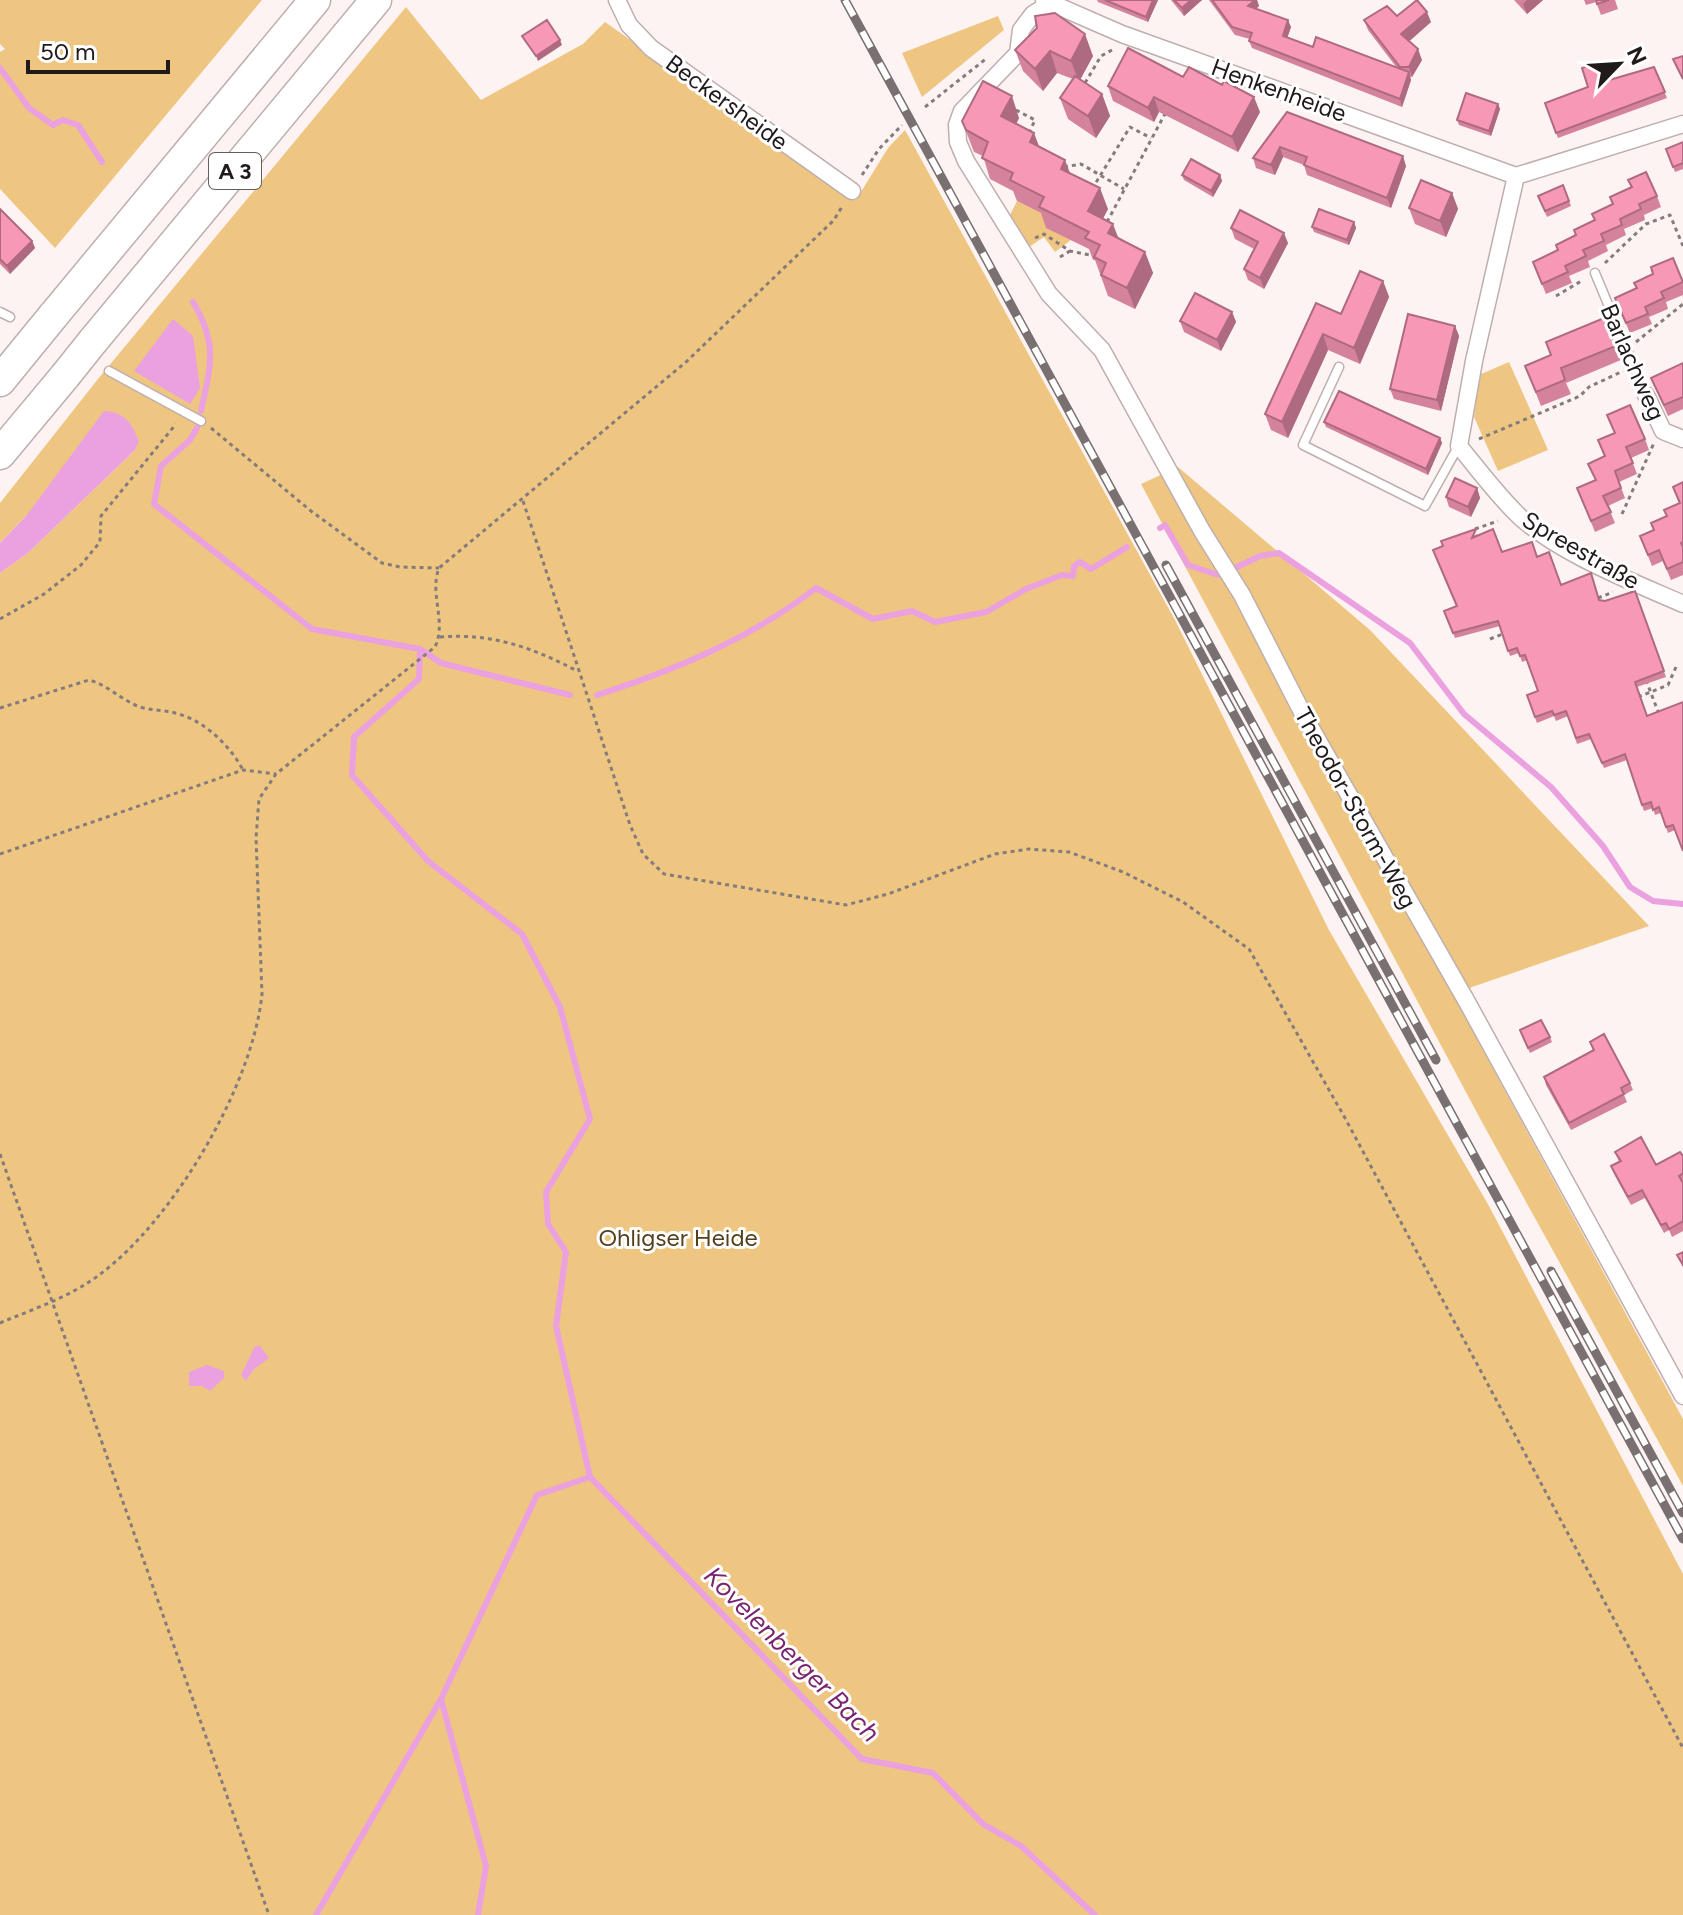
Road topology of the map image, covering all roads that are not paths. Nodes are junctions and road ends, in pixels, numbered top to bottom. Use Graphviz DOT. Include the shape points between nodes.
graph roads {
  1 [pos="315,0"];
  2 [pos="376,0"];
  3 [pos="617,0"];
  4 [pos="1050,1"];
  5 [pos="1683,124"];
  6 [pos="1516,176"];
  7 [pos="852,191"];
  8 [pos="1595,273"];
  9 [pos="0,312"];
  10 [pos="10,317"];
  11 [pos="1339,367"];
  12 [pos="109,371"];
  13 [pos="0,381"];
  14 [pos="1646,395"];
  15 [pos="201,421"];
  16 [pos="1683,439"];
  17 [pos="1459,446"];
  18 [pos="0,454"];
  19 [pos="1683,604"];
  20 [pos="1683,1396"];
  1 -- 13 [label="highway, A 3, bridge"];
  2 -- 18 [label="highway, A 3, bridge"];
  3 -- 7 [label="street, Beckersheide" via="629,25 651,48"];
  4 -- 6 [label="street, Henkenheide" via="1122,34"];
  4 -- 20 [label="street, Theodor-Storm-Weg" via="1021,30 1018,53 962,111 958,142 1049,294 1102,350"];
  5 -- 6 [label="street"];
  6 -- 17 [label="street"];
  8 -- 14 [label="lane, Barlachweg"];
  9 -- 10 [label="lane"];
  11 -- 17 [label="lane" via="1303,445 1425,506"];
  12 -- 15 [label="lane"];
  14 -- 16 [label="street, Barlachweg" via="1663,431"];
  17 -- 19 [label="street, Spreestraße" via="1516,514 1604,568"];
}
